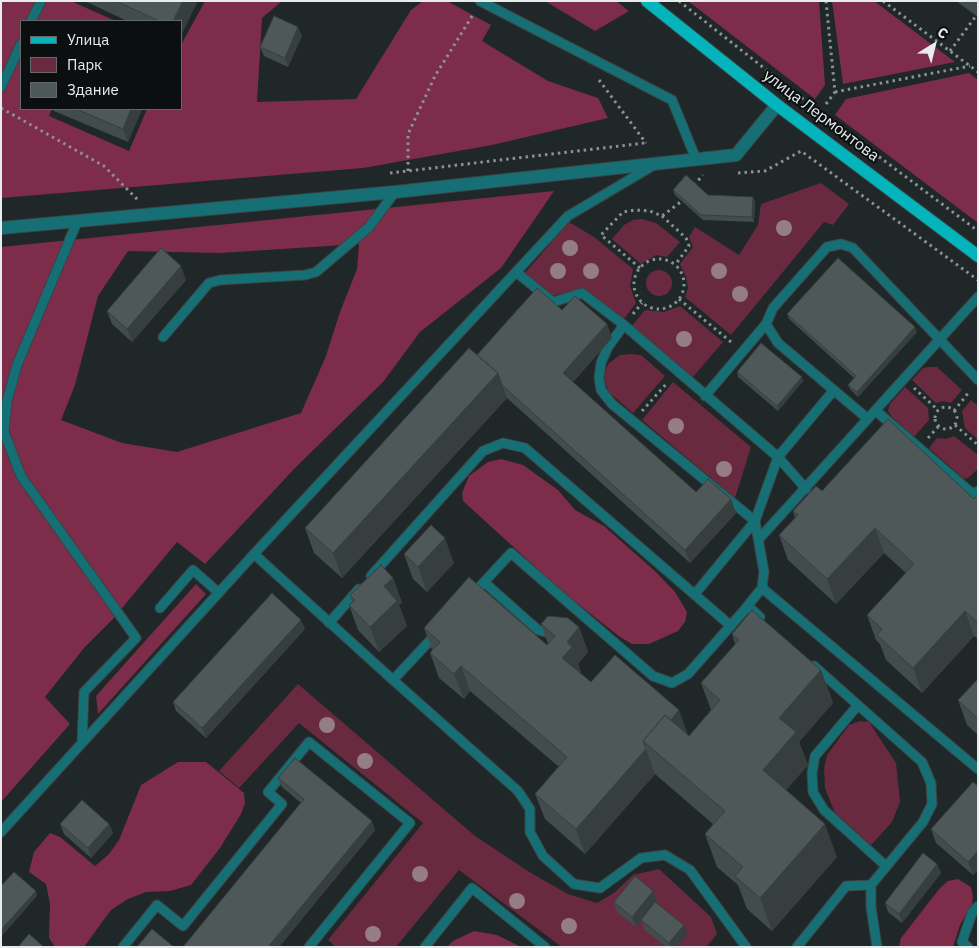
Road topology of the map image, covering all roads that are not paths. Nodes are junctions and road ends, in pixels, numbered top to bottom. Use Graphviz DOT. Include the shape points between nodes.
graph roads {
  1 [pos="40,1"];
  2 [pos="646,1"];
  3 [pos="480,2"];
  4 [pos="31,20"];
  5 [pos="20,46"];
  6 [pos="1,87"];
  7 [pos="777,105"];
  8 [pos="696,159"];
  9 [pos="658,162"];
  10 [pos="395,192"];
  11 [pos="77,222"];
  12 [pos="1,228"];
  13 [pos="978,256"];
  14 [pos="516,272"];
  15 [pos="978,297"];
  16 [pos="766,324"];
  17 [pos="624,325"];
  18 [pos="163,337"];
  19 [pos="941,340"];
  20 [pos="978,380"];
  21 [pos="834,390"];
  22 [pos="705,396"];
  23 [pos="876,411"];
  24 [pos="868,419"];
  25 [pos="778,457"];
  26 [pos="806,489"];
  27 [pos="978,491"];
  28 [pos="755,521"];
  29 [pos="759,539"];
  30 [pos="254,554"];
  31 [pos="484,582"];
  32 [pos="762,588"];
  33 [pos="219,593"];
  34 [pos="695,594"];
  35 [pos="464,603"];
  36 [pos="160,608"];
  37 [pos="740,614"];
  38 [pos="329,623"];
  39 [pos="445,624"];
  40 [pos="730,626"];
  41 [pos="770,626"];
  42 [pos="563,632"];
  43 [pos="806,659"];
  44 [pos="393,680"];
  45 [pos="858,705"];
  46 [pos="82,743"];
  47 [pos="978,769"];
  48 [pos="1,832"];
  49 [pos="886,866"];
  50 [pos="871,884"];
  51 [pos="978,906"];
  52 [pos="313,945"];
  53 [pos="123,947"];
  54 [pos="425,947"];
  55 [pos="545,947"];
  56 [pos="746,947"];
  57 [pos="797,947"];
  58 [pos="877,947"];
  59 [pos="968,947"];
  1 -- 4 [label="lane"];
  2 -- 7 [label="main road, улица Лермонтова"];
  3 -- 8 [label="lane" via="672,100"];
  5 -- 6 [label="lane"];
  7 -- 8 [label="street" via="736,155"];
  7 -- 13 [label="main road, улица Лермонтова"];
  8 -- 9 [label="street"];
  9 -- 10 [label="street"];
  9 -- 14 [label="lane" via="568,216"];
  10 -- 11 [label="street"];
  10 -- 18 [label="lane" via="369,227 316,272 209,283"];
  11 -- 12 [label="street"];
  11 -- 46 [label="lane" via="17,365 7,401 4,432 21,476 136,638 84,692"];
  14 -- 17 [label="lane" via="553,302 582,293"];
  14 -- 30 [label="lane"];
  15 -- 19 [label="lane"];
  16 -- 19 [label="lane" via="773,308 827,247 841,244 853,248"];
  16 -- 21 [label="lane" via="778,342"];
  16 -- 22 [label="lane"];
  17 -- 22 [label="lane"];
  17 -- 28 [label="lane" via="608,347 599,378 601,390 612,404"];
  19 -- 20 [label="lane"];
  19 -- 23 [label="lane"];
  21 -- 24 [label="lane"];
  21 -- 25 [label="lane"];
  22 -- 25 [label="lane"];
  23 -- 24 [label="lane"];
  23 -- 27 [label="lane" via="974,495"];
  24 -- 26 [label="lane"];
  25 -- 26 [label="lane"];
  25 -- 28 [label="lane"];
  26 -- 29 [label="lane"];
  28 -- 29 [label="lane"];
  28 -- 34 [label="lane"];
  29 -- 32 [label="lane" via="764,572"];
  30 -- 33 [label="lane"];
  30 -- 38 [label="lane"];
  31 -- 35 [label="lane"];
  31 -- 40 [label="lane" via="511,553 582,620 653,676 672,683 688,674"];
  31 -- 42 [label="lane" via="538,630 553,634"];
  32 -- 37 [label="lane"];
  32 -- 47 [label="lane"];
  33 -- 36 [label="lane" via="194,570"];
  33 -- 46 [label="lane"];
  34 -- 38 [label="lane" via="524,448 503,443 483,451"];
  34 -- 40 [label="lane"];
  37 -- 40 [label="lane"];
  37 -- 41 [label="lane" via="748,606"];
  38 -- 44 [label="lane"];
  39 -- 44 [label="lane"];
  43 -- 45 [label="lane"];
  44 -- 56 [label="lane" via="518,791 530,809 530,832 543,856 574,884 600,888 641,858 664,855 690,870"];
  45 -- 49 [label="lane" via="922,762 931,783 932,804 923,822"];
  45 -- 49 [label="lane" via="815,756 813,792 824,810"];
  46 -- 48 [label="lane"];
  49 -- 50 [label="lane"];
  50 -- 57 [label="lane" via="846,886"];
  50 -- 58 [label="lane"];
  51 -- 59 [label="lane" via="972,913 962,942"];
  52 -- 53 [label="lane" via="410,823 309,742 268,792 282,804 183,926 157,905"];
  54 -- 55 [label="lane" via="472,888"];
}
